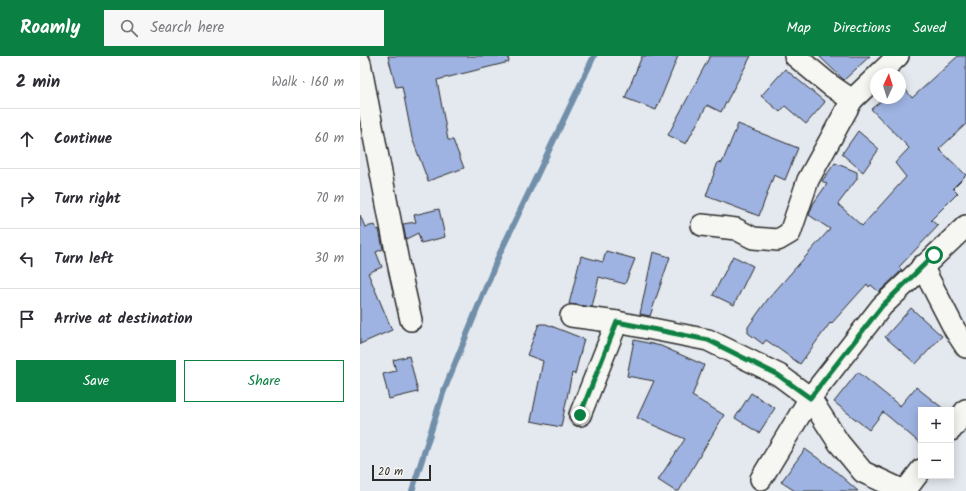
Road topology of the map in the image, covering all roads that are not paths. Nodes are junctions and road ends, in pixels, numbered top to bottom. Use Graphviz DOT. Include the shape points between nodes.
graph roads {
  1 [pos="795,56"];
  2 [pos="898,56"];
  3 [pos="360,64"];
  4 [pos="885,68"];
  5 [pos="870,83"];
  6 [pos="852,100"];
  7 [pos="702,225"];
  8 [pos="966,226"];
  9 [pos="922,266"];
  10 [pos="571,316"];
  11 [pos="411,320"];
  12 [pos="617,322"];
  13 [pos="966,347"];
  14 [pos="810,398"];
  15 [pos="966,410"];
  16 [pos="580,415"];
  17 [pos="954,426"];
  18 [pos="918,474"];
  19 [pos="760,479"];
  20 [pos="904,491"];
  1 -- 6 [label="street"];
  2 -- 4 [label="street"];
  3 -- 11 [label="street"];
  5 -- 6 [label="street"];
  6 -- 7 [label="street" via="808,180 790,233 778,240 753,238 736,229"];
  8 -- 9 [label="street"];
  9 -- 13 [label="street"];
  9 -- 14 [label="street" via="882,306"];
  10 -- 12 [label="street"];
  12 -- 14 [label="street" via="708,340 778,375"];
  12 -- 16 [label="street"];
  14 -- 19 [label="street"];
  14 -- 20 [label="street" via="839,443 863,472"];
  15 -- 17 [label="street"];
  18 -- 20 [label="street"];
}
